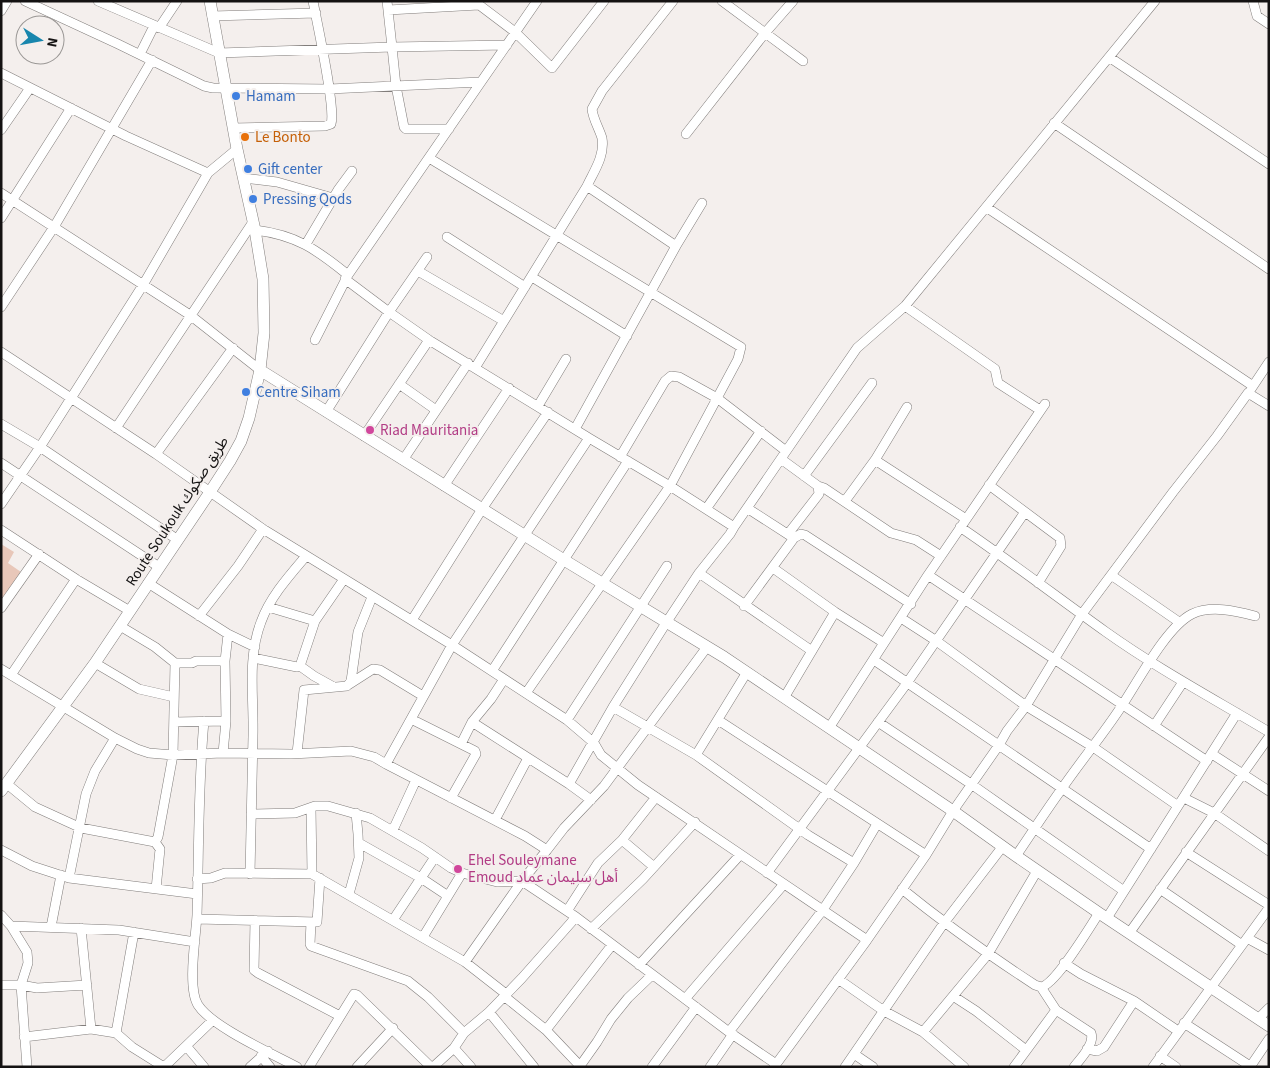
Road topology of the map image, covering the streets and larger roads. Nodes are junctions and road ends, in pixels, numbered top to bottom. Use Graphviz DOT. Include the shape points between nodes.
graph roads {
  1 [pos="25,1"];
  2 [pos="98,1"];
  3 [pos="176,1"];
  4 [pos="210,1"];
  5 [pos="314,1"];
  6 [pos="537,1"];
  7 [pos="604,1"];
  8 [pos="673,1"];
  9 [pos="722,1"];
  10 [pos="793,1"];
  11 [pos="1155,1"];
  12 [pos="1253,1"];
  13 [pos="476,3"];
  14 [pos="116,5"];
  15 [pos="388,6"];
  16 [pos="316,13"];
  17 [pos="212,16"];
  18 [pos="1269,24"];
  19 [pos="157,27"];
  20 [pos="516,32"];
  21 [pos="765,33"];
  22 [pos="507,45"];
  23 [pos="392,47"];
  24 [pos="322,51"];
  25 [pos="219,53"];
  26 [pos="140,54"];
  27 [pos="1109,57"];
  28 [pos="152,60"];
  29 [pos="803,61"];
  30 [pos="1,73"];
  31 [pos="481,82"];
  32 [pos="396,86"];
  33 [pos="30,88"];
  34 [pos="226,89"];
  35 [pos="329,89"];
  36 [pos="71,108"];
  37 [pos="1054,123"];
  38 [pos="233,128"];
  39 [pos="113,129"];
  40 [pos="449,129"];
  41 [pos="1,130"];
  42 [pos="686,134"];
  43 [pos="237,149"];
  44 [pos="429,158"];
  45 [pos="1269,164"];
  46 [pos="352,172"];
  47 [pos="208,173"];
  48 [pos="243,178"];
  49 [pos="587,186"];
  50 [pos="1,193"];
  51 [pos="333,198"];
  52 [pos="13,200"];
  53 [pos="702,203"];
  54 [pos="986,207"];
  55 [pos="1,218"];
  56 [pos="254,226"];
  57 [pos="54,227"];
  58 [pos="557,234"];
  59 [pos="446,237"];
  60 [pos="306,244"];
  61 [pos="676,246"];
  62 [pos="427,257"];
  63 [pos="1269,269"];
  64 [pos="418,271"];
  65 [pos="347,277"];
  66 [pos="532,277"];
  67 [pos="143,285"];
  68 [pos="526,287"];
  69 [pos="651,293"];
  70 [pos="905,306"];
  71 [pos="1,308"];
  72 [pos="389,312"];
  73 [pos="190,316"];
  74 [pos="504,321"];
  75 [pos="627,336"];
  76 [pos="315,340"];
  77 [pos="429,340"];
  78 [pos="233,348"];
  79 [pos="1,352"];
  80 [pos="566,359"];
  81 [pos="1269,362"];
  82 [pos="472,365"];
  83 [pos="260,370"];
  84 [pos="872,383"];
  85 [pos="399,384"];
  86 [pos="509,388"];
  87 [pos="1250,390"];
  88 [pos="717,398"];
  89 [pos="71,399"];
  90 [pos="538,406"];
  91 [pos="1269,406"];
  92 [pos="907,407"];
  93 [pos="436,410"];
  94 [pos="326,412"];
  95 [pos="548,412"];
  96 [pos="1,424"];
  97 [pos="116,428"];
  98 [pos="575,429"];
  99 [pos="760,431"];
  100 [pos="364,436"];
  101 [pos="589,438"];
  102 [pos="40,447"];
  103 [pos="786,450"];
  104 [pos="156,454"];
  105 [pos="624,459"];
  106 [pos="780,459"];
  107 [pos="403,460"];
  108 [pos="875,460"];
  109 [pos="1,463"];
  110 [pos="21,476"];
  111 [pos="804,476"];
  112 [pos="989,485"];
  113 [pos="444,486"];
  114 [pos="670,486"];
  115 [pos="818,486"];
  116 [pos="210,492"];
  117 [pos="845,502"];
  118 [pos="1,504"];
  119 [pos="747,508"];
  120 [pos="482,509"];
  121 [pos="706,509"];
  122 [pos="1025,512"];
  123 [pos="963,523"];
  124 [pos="734,527"];
  125 [pos="263,529"];
  126 [pos="1,530"];
  127 [pos="524,536"];
  128 [pos="792,536"];
  129 [pos="178,540"];
  130 [pos="997,552"];
  131 [pos="39,554"];
  132 [pos="306,556"];
  133 [pos="941,556"];
  134 [pos="564,560"];
  135 [pos="667,566"];
  136 [pos="159,567"];
  137 [pos="773,568"];
  138 [pos="699,573"];
  139 [pos="928,575"];
  140 [pos="1111,575"];
  141 [pos="76,578"];
  142 [pos="344,579"];
  143 [pos="148,583"];
  144 [pos="602,583"];
  145 [pos="1038,583"];
  146 [pos="372,597"];
  147 [pos="965,598"];
  148 [pos="911,604"];
  149 [pos="744,606"];
  150 [pos="268,607"];
  151 [pos="641,607"];
  152 [pos="1,608"];
  153 [pos="130,611"];
  154 [pos="835,612"];
  155 [pos="1082,614"];
  156 [pos="199,616"];
  157 [pos="1255,616"];
  158 [pos="902,618"];
  159 [pos="412,620"];
  160 [pos="315,621"];
  161 [pos="1178,622"];
  162 [pos="666,623"];
  163 [pos="120,626"];
  164 [pos="228,634"];
  165 [pos="935,640"];
  166 [pos="884,643"];
  167 [pos="452,644"];
  168 [pos="255,647"];
  169 [pos="707,647"];
  170 [pos="812,652"];
  171 [pos="253,658"];
  172 [pos="874,660"];
  173 [pos="1055,660"];
  174 [pos="225,661"];
  175 [pos="1150,661"];
  176 [pos="95,663"];
  177 [pos="175,663"];
  178 [pos="300,666"];
  179 [pos="492,671"];
  180 [pos="747,672"];
  181 [pos="5,674"];
  182 [pos="504,678"];
  183 [pos="1183,682"];
  184 [pos="906,684"];
  185 [pos="347,686"];
  186 [pos="333,687"];
  187 [pos="526,693"];
  188 [pos="424,696"];
  189 [pos="174,697"];
  190 [pos="784,698"];
  191 [pos="1122,705"];
  192 [pos="64,706"];
  193 [pos="1026,706"];
  194 [pos="613,707"];
  195 [pos="1237,713"];
  196 [pos="411,719"];
  197 [pos="567,720"];
  198 [pos="718,720"];
  199 [pos="204,721"];
  200 [pos="226,721"];
  201 [pos="174,722"];
  202 [pos="472,722"];
  203 [pos="878,722"];
  204 [pos="1154,726"];
  205 [pos="647,728"];
  206 [pos="829,728"];
  207 [pos="1269,732"];
  208 [pos="1269,737"];
  209 [pos="115,738"];
  210 [pos="594,743"];
  211 [pos="460,744"];
  212 [pos="999,746"];
  213 [pos="1093,747"];
  214 [pos="858,748"];
  215 [pos="223,753"];
  216 [pos="297,753"];
  217 [pos="201,754"];
  218 [pos="252,754"];
  219 [pos="173,755"];
  220 [pos="696,755"];
  221 [pos="528,758"];
  222 [pos="1209,758"];
  223 [pos="386,764"];
  224 [pos="617,768"];
  225 [pos="1242,774"];
  226 [pos="416,780"];
  227 [pos="569,784"];
  228 [pos="972,784"];
  229 [pos="4,787"];
  230 [pos="1062,789"];
  231 [pos="827,791"];
  232 [pos="1269,791"];
  233 [pos="656,797"];
  234 [pos="451,798"];
  235 [pos="591,800"];
  236 [pos="1181,802"];
  237 [pos="310,808"];
  238 [pos="953,811"];
  239 [pos="356,813"];
  240 [pos="1214,813"];
  241 [pos="251,814"];
  242 [pos="495,820"];
  243 [pos="694,822"];
  244 [pos="877,824"];
  245 [pos="80,828"];
  246 [pos="1035,828"];
  247 [pos="799,829"];
  248 [pos="393,830"];
  249 [pos="622,840"];
  250 [pos="155,842"];
  251 [pos="359,843"];
  252 [pos="1003,846"];
  253 [pos="1151,849"];
  254 [pos="1,850"];
  255 [pos="547,850"];
  256 [pos="1269,851"];
  257 [pos="1186,852"];
  258 [pos="740,855"];
  259 [pos="926,855"];
  260 [pos="1016,856"];
  261 [pos="435,857"];
  262 [pos="854,863"];
  263 [pos="654,867"];
  264 [pos="1038,871"];
  265 [pos="462,873"];
  266 [pos="766,873"];
  267 [pos="250,874"];
  268 [pos="316,876"];
  269 [pos="65,877"];
  270 [pos="421,878"];
  271 [pos="198,879"];
  272 [pos="522,881"];
  273 [pos="784,884"];
  274 [pos="156,889"];
  275 [pos="902,889"];
  276 [pos="1160,889"];
  277 [pos="1124,891"];
  278 [pos="197,894"];
  279 [pos="349,894"];
  280 [pos="448,896"];
  281 [pos="1269,905"];
  282 [pos="1269,908"];
  283 [pos="567,911"];
  284 [pos="822,911"];
  285 [pos="1,915"];
  286 [pos="1103,915"];
  287 [pos="576,918"];
  288 [pos="197,919"];
  289 [pos="255,920"];
  290 [pos="393,920"];
  291 [pos="312,922"];
  292 [pos="944,923"];
  293 [pos="11,926"];
  294 [pos="51,927"];
  295 [pos="81,928"];
  296 [pos="591,929"];
  297 [pos="134,932"];
  298 [pos="1130,932"];
  299 [pos="424,937"];
  300 [pos="867,940"];
  301 [pos="194,942"];
  302 [pos="1244,942"];
  303 [pos="612,945"];
  304 [pos="1269,950"];
  305 [pos="988,954"];
  306 [pos="466,962"];
  307 [pos="1064,963"];
  308 [pos="639,965"];
  309 [pos="652,975"];
  310 [pos="838,979"];
  311 [pos="1,985"];
  312 [pos="21,985"];
  313 [pos="87,985"];
  314 [pos="1041,987"];
  315 [pos="1212,987"];
  316 [pos="505,995"];
  317 [pos="953,996"];
  318 [pos="685,1000"];
  319 [pos="1134,1001"];
  320 [pos="696,1007"];
  321 [pos="1269,1008"];
  322 [pos="1056,1010"];
  323 [pos="884,1011"];
  324 [pos="489,1012"];
  325 [pos="340,1016"];
  326 [pos="1259,1018"];
  327 [pos="213,1020"];
  328 [pos="1184,1023"];
  329 [pos="1269,1026"];
  330 [pos="392,1028"];
  331 [pos="91,1029"];
  332 [pos="546,1030"];
  333 [pos="1178,1031"];
  334 [pos="923,1032"];
  335 [pos="116,1033"];
  336 [pos="464,1033"];
  337 [pos="731,1033"];
  338 [pos="24,1037"];
  339 [pos="1269,1039"];
  340 [pos="187,1047"];
  341 [pos="454,1048"];
  342 [pos="1087,1049"];
  343 [pos="1026,1050"];
  344 [pos="264,1054"];
  345 [pos="854,1054"];
  346 [pos="1160,1056"];
  347 [pos="775,1065"];
  348 [pos="580,1066"];
  349 [pos="27,1067"];
  350 [pos="164,1067"];
  351 [pos="204,1067"];
  352 [pos="250,1067"];
  353 [pos="270,1067"];
  354 [pos="297,1067"];
  355 [pos="310,1067"];
  356 [pos="357,1067"];
  357 [pos="432,1067"];
  358 [pos="471,1067"];
  359 [pos="534,1067"];
  360 [pos="652,1067"];
  361 [pos="710,1067"];
  362 [pos="845,1067"];
  363 [pos="873,1067"];
  364 [pos="964,1067"];
  365 [pos="1014,1067"];
  366 [pos="1074,1067"];
  367 [pos="1153,1067"];
  368 [pos="1176,1067"];
  369 [pos="1250,1067"];
  1 -- 26 [label="street"];
  2 -- 14 [label="street"];
  3 -- 19 [label="street"];
  4 -- 17 [label="street, Route Soukouk طريق صكوك"];
  5 -- 16 [label="street"];
  6 -- 20 [label="street"];
  7 -- 20 [label="street" via="552,68"];
  8 -- 49 [label="street" via="602,91 592,109 602,138 602,154"];
  9 -- 21 [label="street"];
  10 -- 21 [label="street"];
  11 -- 27 [label="street"];
  12 -- 18 [label="street" via="1257,16"];
  13 -- 15 [label="street"];
  13 -- 20 [label="street"];
  14 -- 19 [label="street"];
  15 -- 23 [label="street"];
  16 -- 17 [label="street"];
  16 -- 24 [label="street"];
  17 -- 25 [label="street, Route Soukouk طريق صكوك"];
  19 -- 25 [label="street"];
  19 -- 26 [label="street"];
  20 -- 22 [label="street"];
  21 -- 29 [label="street"];
  21 -- 42 [label="street"];
  22 -- 23 [label="street"];
  22 -- 31 [label="street"];
  23 -- 24 [label="street"];
  23 -- 32 [label="street"];
  24 -- 25 [label="street"];
  24 -- 35 [label="street"];
  25 -- 34 [label="street, Route Soukouk طريق صكوك"];
  26 -- 28 [label="street"];
  27 -- 37 [label="street"];
  27 -- 45 [label="street"];
  28 -- 34 [label="street" via="204,86"];
  28 -- 39 [label="street"];
  30 -- 33 [label="street"];
  31 -- 32 [label="street"];
  31 -- 40 [label="street"];
  32 -- 35 [label="street"];
  32 -- 40 [label="street" via="406,129"];
  33 -- 36 [label="street"];
  33 -- 41 [label="street"];
  34 -- 35 [label="street"];
  34 -- 38 [label="street, Route Soukouk طريق صكوك"];
  35 -- 38 [label="street" via="331,124"];
  36 -- 39 [label="street"];
  36 -- 52 [label="street"];
  37 -- 54 [label="street"];
  37 -- 63 [label="street"];
  38 -- 43 [label="street, Route Soukouk طريق صكوك"];
  39 -- 47 [label="street"];
  39 -- 57 [label="street"];
  40 -- 44 [label="street"];
  43 -- 47 [label="street"];
  43 -- 48 [label="street, Route Soukouk طريق صكوك"];
  44 -- 58 [label="street"];
  44 -- 65 [label="street"];
  46 -- 51 [label="street"];
  47 -- 67 [label="street"];
  48 -- 51 [label="street" via="277,182"];
  48 -- 56 [label="street, Route Soukouk طريق صكوك"];
  49 -- 58 [label="street"];
  49 -- 61 [label="street"];
  50 -- 52 [label="street"];
  51 -- 60 [label="street"];
  52 -- 55 [label="street"];
  52 -- 57 [label="street"];
  53 -- 61 [label="street"];
  54 -- 70 [label="street"];
  54 -- 87 [label="street"];
  56 -- 60 [label="street"];
  56 -- 73 [label="street"];
  56 -- 83 [label="street, Route Soukouk طريق صكوك" via="263,279 265,319"];
  57 -- 67 [label="street"];
  57 -- 71 [label="street"];
  58 -- 66 [label="street"];
  58 -- 69 [label="street"];
  59 -- 68 [label="street"];
  60 -- 65 [label="street" via="328,258"];
  61 -- 69 [label="street"];
  62 -- 64 [label="street"];
  64 -- 72 [label="street"];
  64 -- 74 [label="street"];
  65 -- 72 [label="street"];
  65 -- 76 [label="street"];
  66 -- 68 [label="street"];
  66 -- 75 [label="street"];
  67 -- 73 [label="street"];
  67 -- 89 [label="street"];
  68 -- 74 [label="street"];
  69 -- 75 [label="street"];
  69 -- 88 [label="street" via="741,347"];
  70 -- 103 [label="street" via="856,348"];
  70 -- 112 [label="street" via="995,369 998,383 1043,407"];
  72 -- 77 [label="street"];
  72 -- 94 [label="street"];
  73 -- 78 [label="street"];
  73 -- 97 [label="street"];
  74 -- 82 [label="street"];
  75 -- 98 [label="street"];
  77 -- 82 [label="street"];
  77 -- 85 [label="street"];
  78 -- 83 [label="street"];
  78 -- 104 [label="street"];
  79 -- 89 [label="street"];
  80 -- 90 [label="street"];
  81 -- 87 [label="street"];
  82 -- 86 [label="street"];
  82 -- 93 [label="street"];
  83 -- 94 [label="street"];
  83 -- 116 [label="street, Route Soukouk طريق صكوك" via="241,441"];
  84 -- 111 [label="street"];
  85 -- 93 [label="street"];
  85 -- 100 [label="street"];
  86 -- 90 [label="street"];
  86 -- 113 [label="street"];
  87 -- 91 [label="street"];
  87 -- 140 [label="street"];
  88 -- 99 [label="street"];
  88 -- 105 [label="street" via="671,376 665,381"];
  88 -- 114 [label="street"];
  89 -- 97 [label="street"];
  89 -- 102 [label="street"];
  90 -- 95 [label="street"];
  92 -- 108 [label="street"];
  93 -- 107 [label="street"];
  94 -- 100 [label="street"];
  95 -- 98 [label="street"];
  95 -- 120 [label="street"];
  96 -- 102 [label="street"];
  97 -- 104 [label="street"];
  98 -- 101 [label="street"];
  99 -- 103 [label="street"];
  99 -- 121 [label="street"];
  100 -- 107 [label="street"];
  101 -- 105 [label="street"];
  101 -- 127 [label="street"];
  102 -- 110 [label="street"];
  102 -- 129 [label="street"];
  103 -- 106 [label="street"];
  104 -- 116 [label="street"];
  105 -- 114 [label="street"];
  105 -- 134 [label="street"];
  106 -- 111 [label="street"];
  106 -- 119 [label="street"];
  107 -- 113 [label="street"];
  108 -- 117 [label="street"];
  108 -- 123 [label="street"];
  109 -- 110 [label="street"];
  110 -- 118 [label="street"];
  110 -- 136 [label="street"];
  111 -- 115 [label="street"];
  112 -- 122 [label="street"];
  112 -- 123 [label="street"];
  113 -- 120 [label="street"];
  114 -- 121 [label="street"];
  114 -- 144 [label="street"];
  115 -- 117 [label="street"];
  115 -- 128 [label="street" via="819,494"];
  116 -- 125 [label="street"];
  116 -- 129 [label="street, Route Soukouk طريق صكوك"];
  117 -- 133 [label="street" via="891,533 916,540"];
  119 -- 124 [label="street"];
  119 -- 128 [label="street"];
  120 -- 127 [label="street"];
  120 -- 159 [label="street"];
  121 -- 124 [label="street"];
  122 -- 130 [label="street"];
  122 -- 145 [label="street" via="1062,542"];
  123 -- 130 [label="street"];
  123 -- 133 [label="street"];
  124 -- 138 [label="street"];
  125 -- 132 [label="street"];
  125 -- 156 [label="street"];
  126 -- 131 [label="street"];
  127 -- 134 [label="street"];
  127 -- 167 [label="street"];
  128 -- 137 [label="street"];
  128 -- 148 [label="street" via="805,535"];
  129 -- 136 [label="street, Route Soukouk طريق صكوك"];
  130 -- 145 [label="street"];
  130 -- 147 [label="street"];
  131 -- 141 [label="street"];
  131 -- 152 [label="street"];
  132 -- 142 [label="street"];
  132 -- 150 [label="street"];
  133 -- 139 [label="street"];
  134 -- 144 [label="street"];
  134 -- 179 [label="street"];
  135 -- 151 [label="street"];
  136 -- 143 [label="street, Route Soukouk طريق صكوك"];
  137 -- 149 [label="street"];
  137 -- 154 [label="street"];
  138 -- 149 [label="street"];
  138 -- 162 [label="street"];
  139 -- 147 [label="street"];
  139 -- 148 [label="street"];
  140 -- 155 [label="street"];
  140 -- 161 [label="street"];
  141 -- 153 [label="street"];
  141 -- 181 [label="street"];
  142 -- 146 [label="street"];
  142 -- 160 [label="street"];
  143 -- 153 [label="street, Route Soukouk طريق صكوك"];
  143 -- 156 [label="street"];
  144 -- 151 [label="street"];
  144 -- 187 [label="street"];
  145 -- 155 [label="street"];
  146 -- 159 [label="street"];
  146 -- 185 [label="street" via="358,632 353,676"];
  147 -- 165 [label="street"];
  147 -- 173 [label="street"];
  148 -- 158 [label="street"];
  149 -- 170 [label="street"];
  150 -- 160 [label="street"];
  150 -- 168 [label="street" via="260,623"];
  151 -- 162 [label="street"];
  151 -- 197 [label="street"];
  153 -- 163 [label="street, Route Soukouk طريق صكوك"];
  154 -- 166 [label="street"];
  154 -- 170 [label="street"];
  155 -- 173 [label="street"];
  155 -- 175 [label="street"];
  156 -- 164 [label="street"];
  157 -- 161 [label="street" via="1216,610 1193,614"];
  158 -- 165 [label="street"];
  158 -- 166 [label="street"];
  159 -- 167 [label="street"];
  160 -- 178 [label="street"];
  161 -- 175 [label="street"];
  162 -- 169 [label="street"];
  162 -- 194 [label="street"];
  163 -- 176 [label="street, Route Soukouk طريق صكوك"];
  163 -- 177 [label="street"];
  164 -- 168 [label="street"];
  164 -- 174 [label="street"];
  165 -- 184 [label="street"];
  165 -- 193 [label="street"];
  166 -- 172 [label="street"];
  167 -- 179 [label="street"];
  167 -- 188 [label="street"];
  168 -- 171 [label="street"];
  169 -- 180 [label="street"];
  169 -- 205 [label="street"];
  170 -- 190 [label="street"];
  171 -- 178 [label="street"];
  171 -- 218 [label="street"];
  172 -- 184 [label="street"];
  172 -- 206 [label="street"];
  173 -- 191 [label="street"];
  173 -- 193 [label="street"];
  174 -- 177 [label="street"];
  174 -- 200 [label="street"];
  175 -- 183 [label="street"];
  175 -- 191 [label="street"];
  176 -- 189 [label="street" via="139,689"];
  176 -- 192 [label="street, Route Soukouk طريق صكوك"];
  177 -- 189 [label="street"];
  178 -- 186 [label="street"];
  179 -- 182 [label="street"];
  180 -- 190 [label="street"];
  180 -- 198 [label="street"];
  181 -- 192 [label="street"];
  182 -- 187 [label="street"];
  182 -- 202 [label="street"];
  183 -- 195 [label="street"];
  183 -- 204 [label="street"];
  184 -- 203 [label="street"];
  184 -- 212 [label="street"];
  185 -- 186 [label="street"];
  185 -- 188 [label="street" via="373,670 380,670"];
  186 -- 216 [label="street" via="304,690"];
  187 -- 197 [label="street"];
  188 -- 196 [label="street"];
  189 -- 201 [label="street"];
  190 -- 206 [label="street"];
  191 -- 204 [label="street"];
  191 -- 213 [label="street"];
  192 -- 209 [label="street"];
  192 -- 229 [label="street, Route Soukouk طريق صكوك"];
  193 -- 212 [label="street"];
  193 -- 213 [label="street"];
  194 -- 205 [label="street"];
  194 -- 210 [label="street"];
  195 -- 207 [label="street"];
  195 -- 222 [label="street"];
  196 -- 211 [label="street"];
  196 -- 223 [label="street"];
  197 -- 210 [label="street"];
  198 -- 220 [label="street"];
  198 -- 231 [label="street"];
  199 -- 200 [label="street"];
  199 -- 201 [label="street"];
  199 -- 217 [label="street"];
  200 -- 215 [label="street"];
  201 -- 219 [label="street"];
  202 -- 211 [label="street"];
  202 -- 221 [label="street"];
  203 -- 214 [label="street"];
  203 -- 228 [label="street"];
  204 -- 222 [label="street"];
  205 -- 220 [label="street"];
  205 -- 224 [label="street"];
  206 -- 214 [label="street"];
  208 -- 225 [label="street"];
  209 -- 219 [label="street" via="149,753"];
  209 -- 245 [label="street" via="89,786"];
  210 -- 224 [label="street" via="601,755"];
  210 -- 227 [label="street"];
  211 -- 234 [label="street" via="476,754"];
  212 -- 228 [label="street"];
  212 -- 230 [label="street"];
  213 -- 230 [label="street"];
  213 -- 236 [label="street"];
  214 -- 231 [label="street"];
  214 -- 238 [label="street"];
  215 -- 217 [label="street"];
  215 -- 218 [label="street"];
  216 -- 218 [label="street"];
  216 -- 223 [label="street" via="351,751"];
  217 -- 219 [label="street"];
  217 -- 271 [label="street"];
  218 -- 241 [label="street"];
  219 -- 250 [label="street"];
  220 -- 247 [label="street"];
  221 -- 227 [label="street"];
  221 -- 242 [label="street"];
  222 -- 225 [label="street"];
  222 -- 236 [label="street"];
  223 -- 226 [label="street"];
  224 -- 233 [label="street"];
  224 -- 235 [label="street"];
  225 -- 232 [label="street"];
  225 -- 240 [label="street"];
  226 -- 234 [label="street"];
  226 -- 248 [label="street"];
  227 -- 235 [label="street"];
  228 -- 238 [label="street"];
  228 -- 246 [label="street"];
  229 -- 245 [label="street" via="35,807"];
  230 -- 246 [label="street"];
  230 -- 253 [label="street"];
  231 -- 244 [label="street"];
  231 -- 247 [label="street"];
  233 -- 243 [label="street"];
  233 -- 249 [label="street"];
  234 -- 242 [label="street"];
  235 -- 255 [label="street"];
  236 -- 240 [label="street"];
  236 -- 253 [label="street"];
  237 -- 239 [label="street" via="328,806"];
  237 -- 241 [label="street" via="295,814"];
  237 -- 268 [label="street"];
  238 -- 252 [label="street"];
  238 -- 259 [label="street"];
  239 -- 248 [label="street"];
  239 -- 251 [label="street"];
  240 -- 256 [label="street"];
  240 -- 257 [label="street"];
  241 -- 267 [label="street"];
  242 -- 255 [label="street"];
  243 -- 258 [label="street"];
  243 -- 263 [label="street"];
  244 -- 259 [label="street"];
  244 -- 262 [label="street"];
  245 -- 250 [label="street"];
  245 -- 269 [label="street"];
  246 -- 260 [label="street"];
  246 -- 277 [label="street"];
  247 -- 262 [label="street"];
  247 -- 266 [label="street"];
  248 -- 261 [label="street"];
  249 -- 263 [label="street"];
  249 -- 283 [label="street" via="598,863"];
  250 -- 274 [label="street" via="160,849"];
  251 -- 270 [label="street"];
  251 -- 279 [label="street" via="359,858"];
  252 -- 260 [label="street"];
  252 -- 292 [label="street"];
  253 -- 277 [label="street"];
  254 -- 269 [label="street" via="32,866"];
  255 -- 272 [label="street"];
  257 -- 276 [label="street"];
  257 -- 281 [label="street"];
  258 -- 266 [label="street"];
  258 -- 308 [label="street"];
  259 -- 275 [label="street"];
  260 -- 264 [label="street"];
  261 -- 265 [label="street"];
  261 -- 270 [label="street"];
  262 -- 284 [label="street"];
  263 -- 296 [label="street"];
  264 -- 286 [label="street"];
  264 -- 305 [label="street"];
  265 -- 272 [label="street" via="496,882"];
  265 -- 280 [label="street"];
  266 -- 273 [label="street"];
  267 -- 268 [label="street"];
  267 -- 271 [label="street" via="221,873"];
  268 -- 279 [label="street"];
  268 -- 291 [label="street" via="318,920"];
  269 -- 274 [label="street"];
  269 -- 294 [label="street"];
  270 -- 280 [label="street"];
  270 -- 290 [label="street"];
  271 -- 278 [label="street"];
  272 -- 283 [label="street"];
  272 -- 306 [label="street"];
  273 -- 284 [label="street"];
  273 -- 318 [label="street"];
  274 -- 278 [label="street"];
  275 -- 292 [label="street"];
  275 -- 300 [label="street"];
  276 -- 298 [label="street"];
  276 -- 302 [label="street"];
  277 -- 286 [label="street"];
  278 -- 288 [label="street"];
  279 -- 290 [label="street"];
  280 -- 299 [label="street"];
  282 -- 302 [label="street"];
  283 -- 287 [label="street"];
  284 -- 300 [label="street"];
  284 -- 337 [label="street"];
  285 -- 293 [label="street"];
  286 -- 298 [label="street"];
  286 -- 307 [label="street"];
  287 -- 296 [label="street"];
  287 -- 316 [label="street"];
  288 -- 289 [label="street"];
  288 -- 301 [label="street"];
  289 -- 291 [label="street"];
  289 -- 325 [label="street" via="254,970"];
  290 -- 299 [label="street"];
  291 -- 336 [label="street" via="311,946 408,981"];
  292 -- 305 [label="street"];
  292 -- 323 [label="street"];
  293 -- 294 [label="street"];
  293 -- 312 [label="street" via="27,952 28,963"];
  294 -- 295 [label="street"];
  295 -- 297 [label="street"];
  295 -- 313 [label="street"];
  296 -- 303 [label="street"];
  297 -- 301 [label="street"];
  297 -- 335 [label="street"];
  298 -- 315 [label="street"];
  299 -- 306 [label="street"];
  300 -- 310 [label="street"];
  301 -- 327 [label="street" via="195,999"];
  302 -- 304 [label="street"];
  302 -- 315 [label="street"];
  303 -- 308 [label="street"];
  303 -- 332 [label="street"];
  305 -- 314 [label="street"];
  305 -- 317 [label="street"];
  306 -- 316 [label="street"];
  307 -- 314 [label="street" via="1047,986"];
  307 -- 319 [label="street"];
  308 -- 309 [label="street"];
  309 -- 318 [label="street"];
  309 -- 348 [label="street" via="611,1019"];
  310 -- 323 [label="street"];
  310 -- 347 [label="street"];
  311 -- 312 [label="street"];
  312 -- 313 [label="street" via="37,988"];
  312 -- 338 [label="street"];
  313 -- 331 [label="street"];
  314 -- 322 [label="street"];
  315 -- 326 [label="street"];
  315 -- 328 [label="street"];
  316 -- 324 [label="street"];
  316 -- 332 [label="street"];
  317 -- 334 [label="street"];
  317 -- 343 [label="street"];
  318 -- 320 [label="street"];
  319 -- 333 [label="street"];
  319 -- 342 [label="street" via="1104,1047 1097,1051"];
  320 -- 337 [label="street"];
  320 -- 360 [label="street"];
  321 -- 326 [label="street"];
  322 -- 342 [label="street" via="1091,1033 1093,1037"];
  322 -- 343 [label="street"];
  323 -- 334 [label="street"];
  323 -- 345 [label="street"];
  324 -- 336 [label="street"];
  324 -- 359 [label="street"];
  325 -- 330 [label="street" via="356,994"];
  325 -- 355 [label="street"];
  326 -- 329 [label="street"];
  327 -- 340 [label="street"];
  327 -- 344 [label="street"];
  328 -- 333 [label="street"];
  328 -- 369 [label="street"];
  330 -- 356 [label="street"];
  330 -- 357 [label="street"];
  331 -- 335 [label="street"];
  331 -- 338 [label="street"];
  332 -- 348 [label="street"];
  333 -- 346 [label="street"];
  334 -- 364 [label="street"];
  335 -- 350 [label="street"];
  336 -- 341 [label="street"];
  337 -- 347 [label="street"];
  337 -- 361 [label="street"];
  338 -- 349 [label="street"];
  339 -- 369 [label="street"];
  340 -- 350 [label="street"];
  340 -- 351 [label="street"];
  341 -- 357 [label="street"];
  341 -- 358 [label="street"];
  342 -- 366 [label="street"];
  343 -- 365 [label="street"];
  344 -- 352 [label="street"];
  344 -- 353 [label="street"];
  344 -- 354 [label="street"];
  345 -- 362 [label="street"];
  345 -- 363 [label="street"];
  346 -- 367 [label="street"];
  346 -- 368 [label="street"];
}
